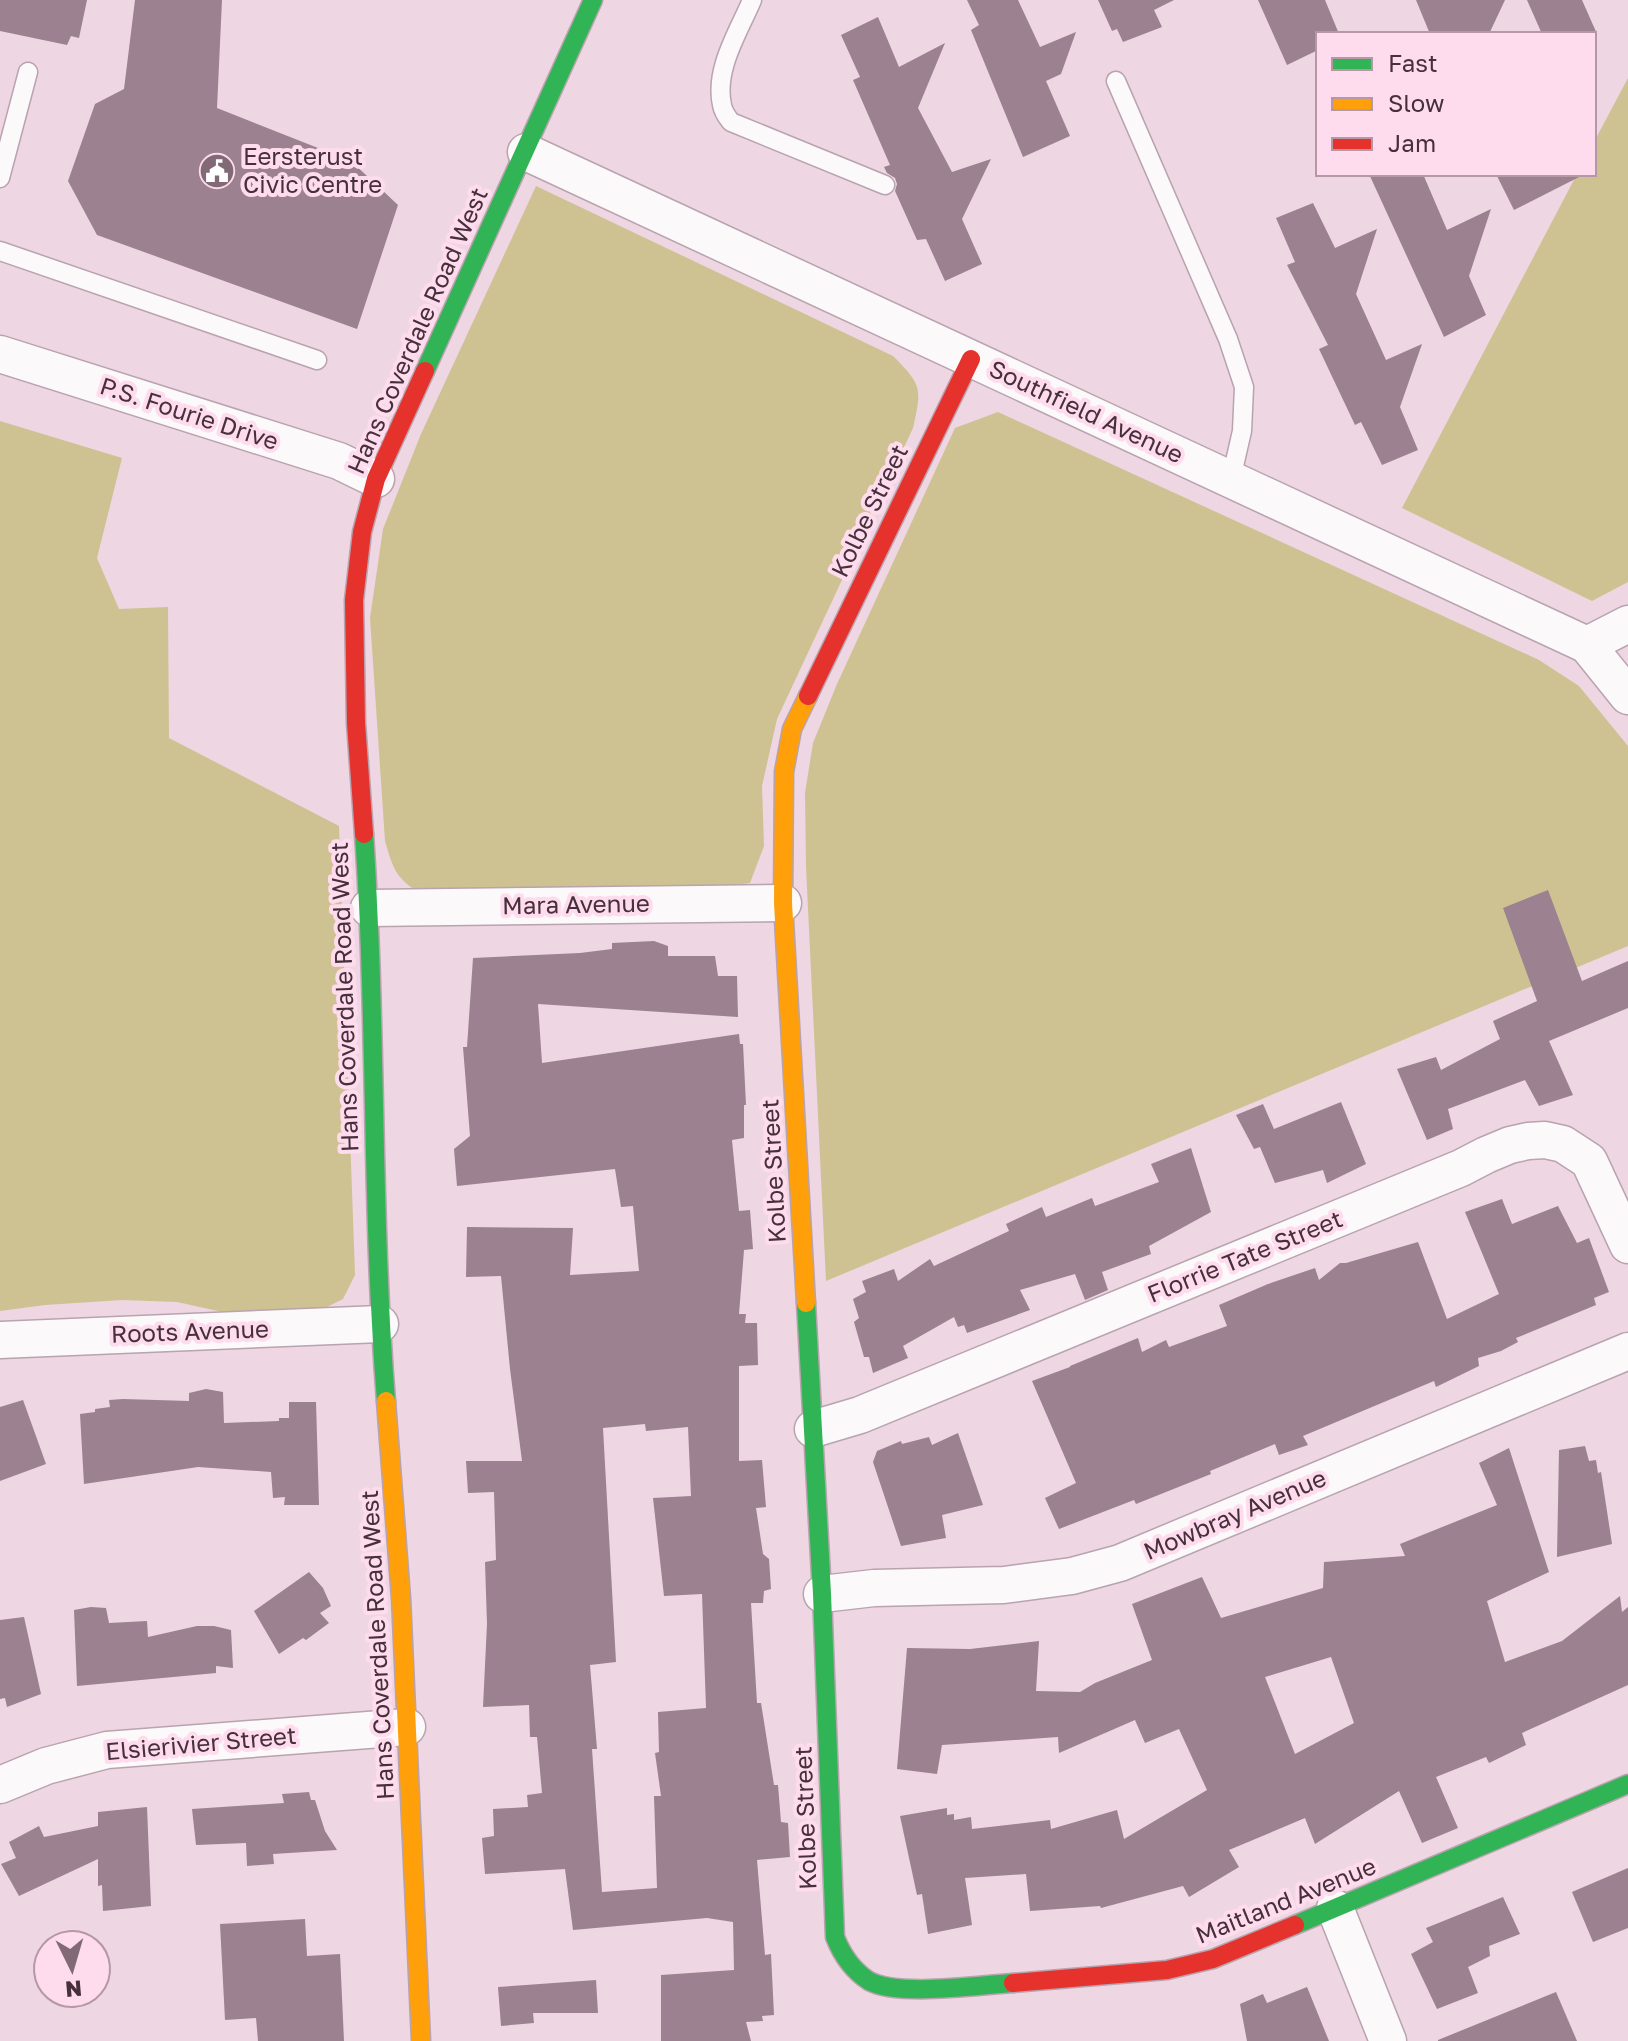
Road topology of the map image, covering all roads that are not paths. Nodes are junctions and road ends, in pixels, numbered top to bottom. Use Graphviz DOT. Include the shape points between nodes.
graph roads {
  1 [pos="593,0"];
  2 [pos="752,0"];
  3 [pos="28,72"];
  4 [pos="1116,81"];
  5 [pos="526,152"];
  6 [pos="0,178"];
  7 [pos="885,185"];
  8 [pos="0,251"];
  9 [pos="0,354"];
  10 [pos="971,359"];
  11 [pos="317,360"];
  12 [pos="376,479"];
  13 [pos="1231,479"];
  14 [pos="1628,624"];
  15 [pos="1587,645"];
  16 [pos="1628,696"];
  17 [pos="783,903"];
  18 [pos="369,908"];
  19 [pos="1628,1245"];
  20 [pos="380,1324"];
  21 [pos="0,1340"];
  22 [pos="1628,1351"];
  23 [pos="813,1429"];
  24 [pos="822,1594"];
  25 [pos="407,1727"];
  26 [pos="1628,1784"];
  27 [pos="0,1785"];
  28 [pos="1335,1908"];
  29 [pos="896,1988"];
  30 [pos="421,2041"];
  31 [pos="1388,2041"];
  1 -- 5 [label="street, Hans Coverdale Road West"];
  2 -- 7 [label="lane" via="720,87 722,108 731,122"];
  3 -- 6 [label="lane"];
  4 -- 13 [label="lane" via="1244,387 1242,431"];
  5 -- 10 [label="street, Southfield Avenue"];
  5 -- 12 [label="street, Hans Coverdale Road West"];
  8 -- 11 [label="lane"];
  9 -- 12 [label="street, P.S. Fourie Drive" via="339,461"];
  10 -- 13 [label="street, Southfield Avenue"];
  10 -- 17 [label="street, Kolbe Street" via="792,729 784,772"];
  12 -- 18 [label="street, Hans Coverdale Road West" via="362,532 354,600"];
  13 -- 15 [label="street, Southfield Avenue"];
  14 -- 15 [label="street"];
  15 -- 16 [label="street, Southfield Avenue"];
  17 -- 18 [label="street, Mara Avenue"];
  17 -- 23 [label="street, Kolbe Street"];
  18 -- 20 [label="street, Hans Coverdale Road West"];
  19 -- 23 [label="street, Florrie Tate Street" via="1589,1161 1563,1144 1545,1140 1510,1145 860,1415"];
  20 -- 21 [label="street, Roots Avenue"];
  20 -- 25 [label="street, Hans Coverdale Road West"];
  22 -- 24 [label="street, Mowbray Avenue" via="1120,1563 1004,1585"];
  23 -- 24 [label="street, Kolbe Street"];
  24 -- 29 [label="street, Kolbe Street" via="835,1937 854,1969 871,1982"];
  25 -- 27 [label="street, Elsierivier Street" via="107,1750"];
  25 -- 30 [label="street, Hans Coverdale Road West"];
  26 -- 28 [label="street, Maitland Avenue"];
  28 -- 29 [label="street, Maitland Avenue" via="1213,1959 1167,1970"];
  28 -- 31 [label="street"];
}
